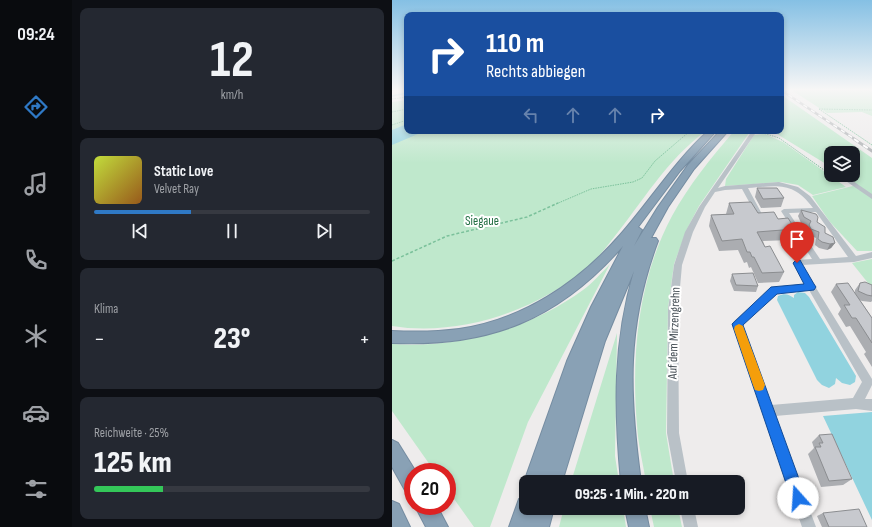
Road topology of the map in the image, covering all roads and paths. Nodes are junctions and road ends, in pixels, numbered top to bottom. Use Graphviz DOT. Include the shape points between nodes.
graph roads {
  1 [pos="827,115"];
  2 [pos="404,121"];
  3 [pos="392,125"];
  4 [pos="687,134"];
  5 [pos="709,134"];
  6 [pos="721,134"];
  7 [pos="754,134"];
  8 [pos="766,134"];
  9 [pos="872,145"];
  10 [pos="824,166"];
  11 [pos="681,180"];
  12 [pos="850,182"];
  13 [pos="744,187"];
  14 [pos="713,191"];
  15 [pos="872,197"];
  16 [pos="649,206"];
  17 [pos="817,210"];
  18 [pos="773,218"];
  19 [pos="872,255"];
  20 [pos="854,259"];
  21 [pos="392,261"];
  22 [pos="817,261"];
  23 [pos="811,287"];
  24 [pos="392,336"];
  25 [pos="856,403"];
  26 [pos="872,405"];
  27 [pos="768,411"];
  28 [pos="392,449"];
  29 [pos="404,470"];
  30 [pos="536,475"];
  31 [pos="554,475"];
  32 [pos="630,475"];
  33 [pos="681,475"];
  34 [pos="392,511"];
  35 [pos="431,515"];
  36 [pos="523,515"];
  37 [pos="542,515"];
  38 [pos="636,515"];
  39 [pos="688,515"];
  40 [pos="400,527"];
  41 [pos="438,527"];
  42 [pos="519,527"];
  43 [pos="538,527"];
  44 [pos="639,527"];
  45 [pos="691,527"];
  46 [pos="809,527"];
  1 -- 9 [label="path"];
  2 -- 3 [label="path"];
  4 -- 21 [label="path" via="655,162 642,178 633,182 591,189 527,217 447,236"];
  5 -- 16 [label="highway" via="677,167"];
  6 -- 11 [label="highway" via="700,155"];
  7 -- 14 [label="street, Auf dem Mirzengrehn"];
  8 -- 10 [label="path" via="779,138"];
  11 -- 31 [label="highway" via="658,215 634,260 606,324"];
  11 -- 32 [label="highway" via="642,264 628,319 623,379 625,433"];
  12 -- 15 [label="street"];
  13 -- 14 [label="street"];
  13 -- 17 [label="street" via="779,184 796,188 808,197"];
  13 -- 18 [label="street" via="761,218"];
  14 -- 33 [label="street, Auf dem Mirzengrehn" via="690,232 678,265 673,310 672,433"];
  16 -- 24 [label="highway" via="624,238 590,274 577,286 542,308 503,324 463,334 424,338"];
  16 -- 30 [label="highway" via="595,314 575,361"];
  17 -- 20 [label="street"];
  17 -- 22 [label="street" via="784,211 789,225"];
  19 -- 20 [label="street"];
  20 -- 22 [label="street"];
  22 -- 23 [label="street" via="797,263"];
  23 -- 25 [label="street" via="868,382"];
  23 -- 27 [label="street" via="774,290 737,324"];
  25 -- 26 [label="street"];
  25 -- 27 [label="street"];
  27 -- 46 [label="street"];
  28 -- 29 [label="highway"];
  34 -- 40 [label="highway"];
  35 -- 41 [label="highway"];
  36 -- 42 [label="highway"];
  37 -- 43 [label="highway"];
  38 -- 44 [label="highway"];
  39 -- 45 [label="street"];
}
